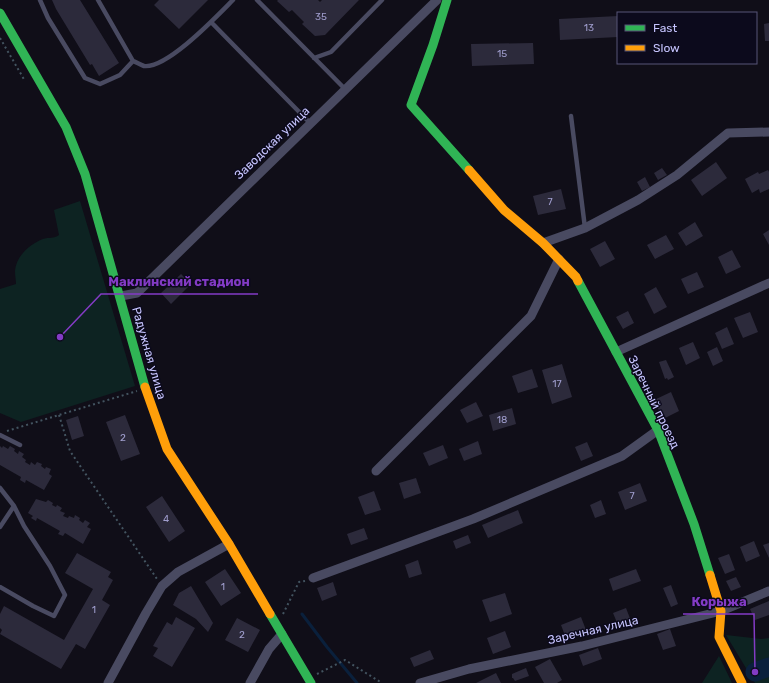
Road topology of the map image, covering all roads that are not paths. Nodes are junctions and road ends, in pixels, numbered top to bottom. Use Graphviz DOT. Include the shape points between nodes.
graph roads {
  1 [pos="40,0"];
  2 [pos="98,0"];
  3 [pos="233,0"];
  4 [pos="257,0"];
  5 [pos="382,0"];
  6 [pos="437,0"];
  7 [pos="446,0"];
  8 [pos="0,13"];
  9 [pos="211,22"];
  10 [pos="314,58"];
  11 [pos="133,60"];
  12 [pos="345,89"];
  13 [pos="571,116"];
  14 [pos="310,123"];
  15 [pos="769,132"];
  16 [pos="585,228"];
  17 [pos="543,243"];
  18 [pos="559,259"];
  19 [pos="769,283"];
  20 [pos="121,296"];
  21 [pos="616,352"];
  22 [pos="658,430"];
  23 [pos="0,434"];
  24 [pos="20,445"];
  25 [pos="376,472"];
  26 [pos="0,488"];
  27 [pos="14,506"];
  28 [pos="0,528"];
  29 [pos="229,544"];
  30 [pos="313,578"];
  31 [pos="0,587"];
  32 [pos="769,591"];
  33 [pos="721,611"];
  34 [pos="280,630"];
  35 [pos="310,681"];
  36 [pos="108,683"];
  37 [pos="250,683"];
  38 [pos="420,683"];
  39 [pos="742,683"];
  1 -- 11 [label="lane" via="48,18 85,78 100,84 120,75"];
  2 -- 11 [label="lane"];
  3 -- 9 [label="lane"];
  4 -- 10 [label="lane"];
  5 -- 10 [label="lane" via="332,52"];
  6 -- 12 [label="street, Заводская улица"];
  7 -- 17 [label="street, Заречный проезд" via="411,105 504,210"];
  8 -- 20 [label="street, Радужная улица" via="66,127 85,174"];
  9 -- 11 [label="lane" via="174,55 145,66"];
  9 -- 14 [label="lane"];
  10 -- 12 [label="lane"];
  12 -- 14 [label="street, Заводская улица"];
  13 -- 16 [label="lane"];
  14 -- 20 [label="street, Заводская улица" via="137,293"];
  15 -- 16 [label="street" via="728,133 677,175 638,200"];
  16 -- 17 [label="street"];
  17 -- 18 [label="street, Заречный проезд"];
  18 -- 21 [label="street, Заречный проезд" via="576,277"];
  18 -- 25 [label="street" via="531,316"];
  19 -- 21 [label="street"];
  20 -- 29 [label="street, Радужная улица" via="146,389 167,449"];
  21 -- 22 [label="street, Заречный проезд"];
  22 -- 30 [label="street" via="622,456 473,519"];
  22 -- 33 [label="street, Заречный проезд" via="694,524"];
  23 -- 24 [label="lane"];
  26 -- 27 [label="lane"];
  27 -- 28 [label="lane"];
  27 -- 31 [label="lane" via="65,595 54,616"];
  29 -- 34 [label="street, Радужная улица"];
  29 -- 36 [label="street" via="178,572 162,586"];
  32 -- 33 [label="street, Заречная улица"];
  33 -- 38 [label="street, Заречная улица" via="582,646 469,669"];
  33 -- 39 [label="street" via="719,637"];
  34 -- 35 [label="street, Радужная улица"];
  34 -- 37 [label="street"];
}
